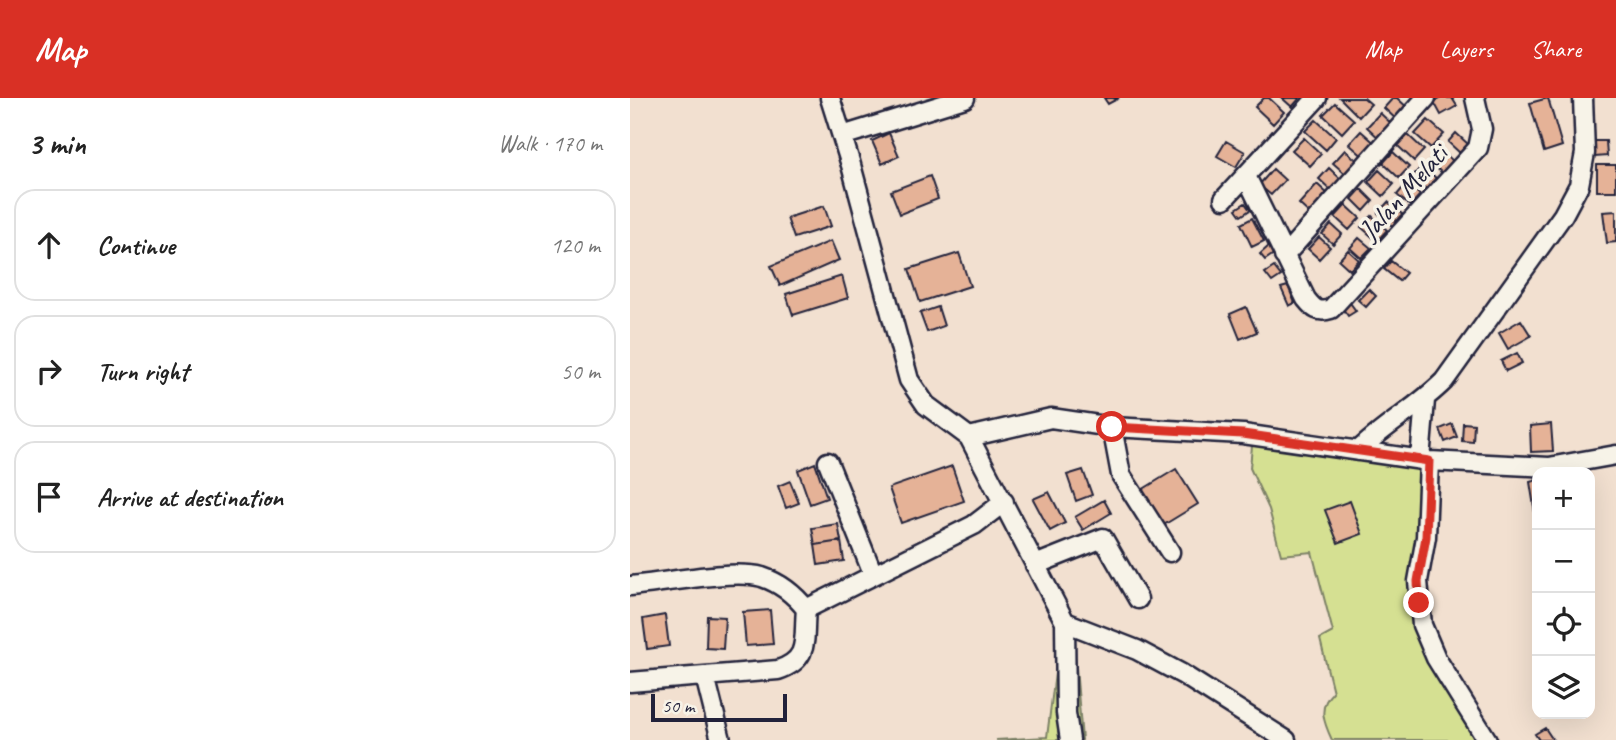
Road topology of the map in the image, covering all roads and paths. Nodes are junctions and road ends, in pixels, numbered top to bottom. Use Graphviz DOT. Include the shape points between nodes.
graph roads {
  1 [pos="830,98"];
  2 [pos="965,98"];
  3 [pos="1317,98"];
  4 [pos="1426,98"];
  5 [pos="1475,98"];
  6 [pos="1583,98"];
  7 [pos="842,136"];
  8 [pos="1246,176"];
  9 [pos="1224,199"];
  10 [pos="1284,256"];
  11 [pos="1425,400"];
  12 [pos="1112,427"];
  13 [pos="969,437"];
  14 [pos="1358,451"];
  15 [pos="1616,455"];
  16 [pos="1425,460"];
  17 [pos="828,462"];
  18 [pos="1004,502"];
  19 [pos="1170,552"];
  20 [pos="1035,565"];
  21 [pos="873,574"];
  22 [pos="630,586"];
  23 [pos="1138,599"];
  24 [pos="806,610"];
  25 [pos="1065,622"];
  26 [pos="705,676"];
  27 [pos="630,682"];
  28 [pos="721,740"];
  29 [pos="1070,740"];
  30 [pos="1286,740"];
  31 [pos="1487,740"];
  1 -- 7 [label="street"];
  2 -- 7 [label="street"];
  3 -- 8 [label="street"];
  4 -- 10 [label="street"];
  5 -- 10 [label="street, Jalan Melati" via="1482,129 1478,148 1331,309 1322,312 1310,305"];
  6 -- 11 [label="street" via="1585,153 1579,185 1563,215 1444,381"];
  7 -- 13 [label="street" via="909,380 926,405"];
  8 -- 9 [label="street"];
  8 -- 10 [label="street"];
  11 -- 14 [label="street"];
  11 -- 16 [label="street"];
  12 -- 13 [label="street" via="1051,418"];
  12 -- 14 [label="street" via="1243,434"];
  12 -- 19 [label="street" via="1121,475"];
  13 -- 18 [label="street"];
  14 -- 16 [label="street"];
  15 -- 16 [label="street" via="1549,467"];
  16 -- 31 [label="street" via="1426,537 1418,581 1422,625 1436,659"];
  17 -- 21 [label="street"];
  18 -- 20 [label="street"];
  18 -- 21 [label="street" via="974,525"];
  20 -- 23 [label="street" via="1103,538"];
  20 -- 25 [label="street"];
  21 -- 24 [label="street"];
  22 -- 24 [label="street" via="739,574 762,577 796,597"];
  24 -- 26 [label="street" via="802,655 792,665"];
  25 -- 29 [label="street"];
  25 -- 30 [label="street" via="1182,674"];
  26 -- 27 [label="street"];
  26 -- 28 [label="street"];
}
